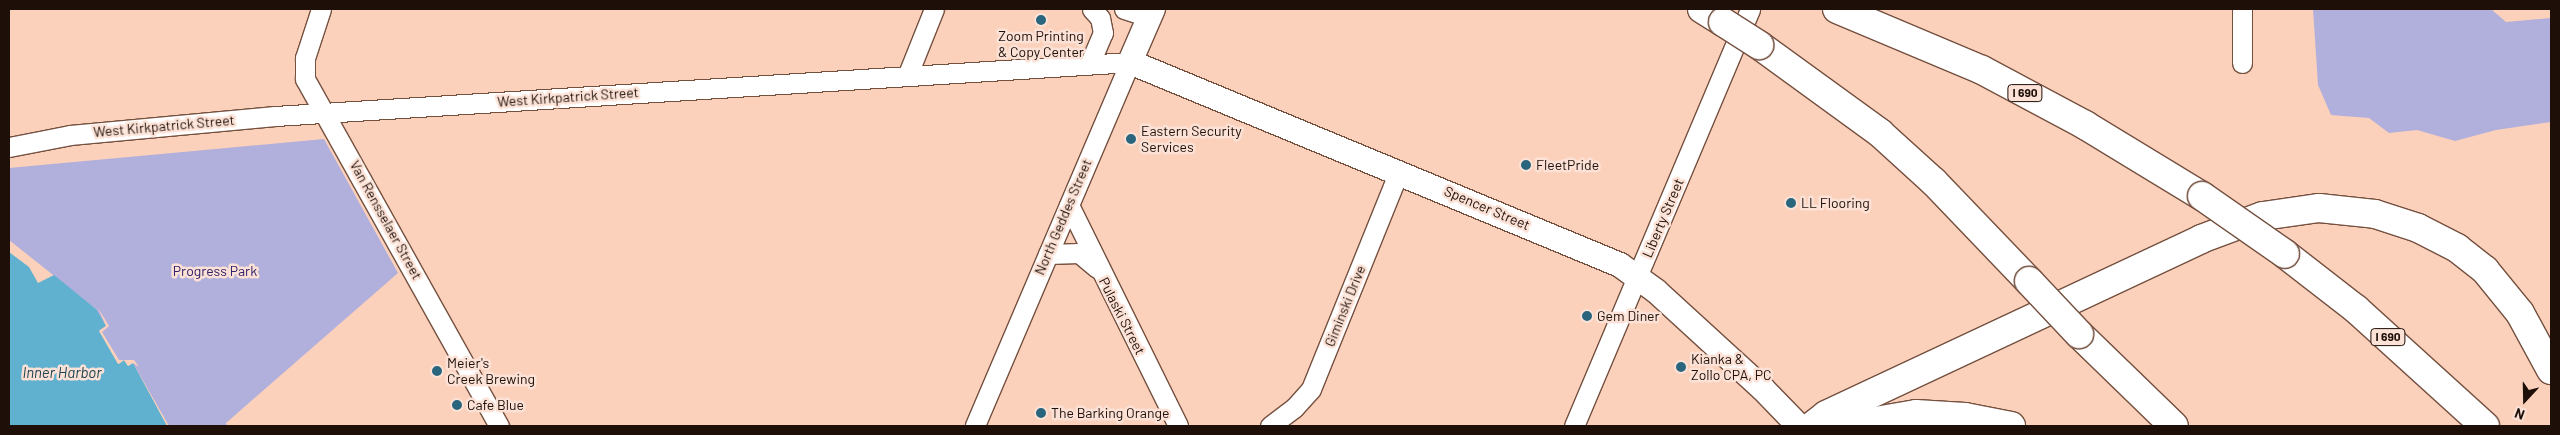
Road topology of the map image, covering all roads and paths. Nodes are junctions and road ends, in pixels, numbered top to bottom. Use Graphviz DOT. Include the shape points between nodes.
graph roads {
  1 [pos="321,9"];
  2 [pos="934,9"];
  3 [pos="1092,9"];
  4 [pos="1124,9"];
  5 [pos="1750,9"];
  6 [pos="1836,9"];
  7 [pos="2242,9"];
  8 [pos="1151,13"];
  9 [pos="1713,16"];
  10 [pos="1130,62"];
  11 [pos="1090,63"];
  12 [pos="2242,63"];
  13 [pos="908,74"];
  14 [pos="327,113"];
  15 [pos="9,147"];
  16 [pos="1399,171"];
  17 [pos="1068,205"];
  18 [pos="1048,254"];
  19 [pos="1098,269"];
  20 [pos="1638,277"];
  21 [pos="2551,370"];
  22 [pos="1876,422"];
  23 [pos="499,426"];
  24 [pos="975,426"];
  25 [pos="1178,426"];
  26 [pos="1270,426"];
  27 [pos="1574,426"];
  28 [pos="1799,426"];
  29 [pos="1812,426"];
  30 [pos="1847,426"];
  31 [pos="2012,426"];
  32 [pos="2174,426"];
  33 [pos="2485,426"];
  1 -- 14 [label="street, Van Rensselaer Street" via="310,34 304,69 305,79"];
  2 -- 13 [label="street"];
  3 -- 11 [label="street" via="1100,18 1103,33"];
  4 -- 8 [label="street"];
  5 -- 20 [label="street, Liberty Street"];
  6 -- 33 [label="highway, I 690, bridge" via="1982,70 2085,125 2202,196 2356,309"];
  7 -- 12 [label="street"];
  8 -- 10 [label="main road, North Geddes Street"];
  9 -- 32 [label="highway, bridge" via="1759,45 1880,133 1934,182 2079,334"];
  10 -- 11 [label="street, West Kirkpatrick Street"];
  10 -- 16 [label="main road, Spencer Street"];
  10 -- 17 [label="street, North Geddes Street"];
  11 -- 13 [label="street, West Kirkpatrick Street"];
  13 -- 14 [label="street, West Kirkpatrick Street"];
  14 -- 15 [label="street, West Kirkpatrick Street" via="70,135"];
  14 -- 23 [label="street, Van Rensselaer Street"];
  16 -- 20 [label="main road, Spencer Street" via="1598,254"];
  16 -- 26 [label="street, Giminski Drive" via="1310,388 1294,408"];
  17 -- 18 [label="street, North Geddes Street"];
  17 -- 19 [label="street, Pulaski Street"];
  18 -- 19 [label="street" via="1079,253"];
  18 -- 24 [label="street, North Geddes Street"];
  19 -- 25 [label="street, Pulaski Street"];
  20 -- 27 [label="street, Liberty Street"];
  20 -- 28 [label="main road, Spencer Street" via="1764,389"];
  21 -- 29 [label="highway" via="2520,313 2485,270 2457,248 2418,228 2375,214 2318,208 2263,216 2201,239 1826,415"];
  22 -- 30 [label="highway"];
  22 -- 31 [label="highway" via="1916,414 1965,417"];
}
